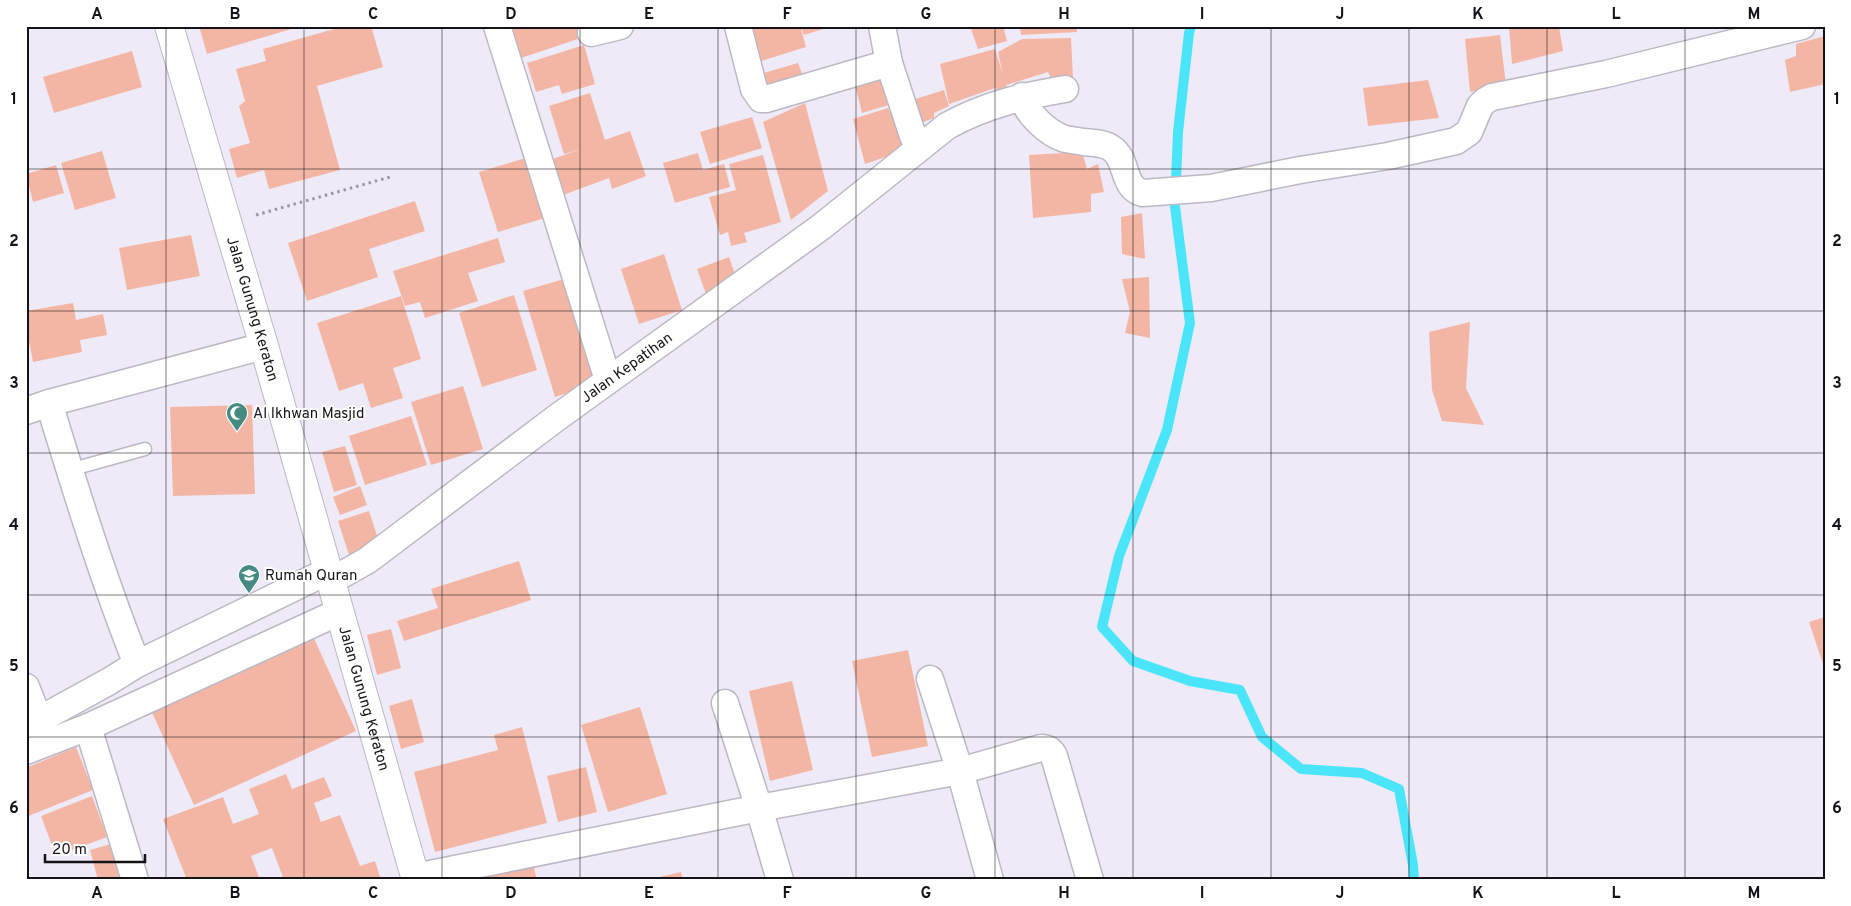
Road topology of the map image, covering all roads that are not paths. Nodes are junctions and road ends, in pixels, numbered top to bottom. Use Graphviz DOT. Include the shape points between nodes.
graph roads {
  1 [pos="169,26"];
  2 [pos="497,26"];
  3 [pos="620,26"];
  4 [pos="738,26"];
  5 [pos="882,26"];
  6 [pos="1802,26"];
  7 [pos="591,33"];
  8 [pos="888,63"];
  9 [pos="1066,89"];
  10 [pos="1027,106"];
  11 [pos="919,147"];
  12 [pos="264,346"];
  13 [pos="608,380"];
  14 [pos="38,407"];
  15 [pos="145,449"];
  16 [pos="69,470"];
  17 [pos="334,593"];
  18 [pos="137,664"];
  19 [pos="930,679"];
  20 [pos="26,687"];
  21 [pos="725,703"];
  22 [pos="33,723"];
  23 [pos="88,727"];
  24 [pos="26,751"];
  25 [pos="960,771"];
  26 [pos="759,808"];
  27 [pos="415,878"];
  28 [pos="135,880"];
  29 [pos="780,880"];
  30 [pos="990,880"];
  31 [pos="1090,880"];
  1 -- 12 [label="street, Jalan Gunung Keraton"];
  2 -- 13 [label="street"];
  3 -- 7 [label="street"];
  4 -- 8 [label="street" via="754,89 761,99"];
  5 -- 8 [label="street"];
  6 -- 10 [label="street" via="1606,74 1492,97 1480,106 1469,132 1456,141 1211,188 1135,191 1114,149 1064,138 1051,131"];
  8 -- 11 [label="street"];
  9 -- 10 [label="street, Jalan Kepatihan"];
  10 -- 11 [label="street, Jalan Kepatihan" via="966,116"];
  11 -- 13 [label="street, Jalan Kepatihan" via="821,226"];
  12 -- 14 [label="street"];
  12 -- 17 [label="street, Jalan Gunung Keraton"];
  13 -- 17 [label="street, Jalan Kepatihan" via="368,560"];
  14 -- 16 [label="street"];
  15 -- 16 [label="lane"];
  16 -- 18 [label="street"];
  17 -- 18 [label="street"];
  17 -- 23 [label="street"];
  17 -- 27 [label="street, Jalan Gunung Keraton"];
  18 -- 22 [label="street"];
  19 -- 25 [label="street"];
  20 -- 22 [label="street"];
  21 -- 26 [label="street"];
  23 -- 24 [label="street"];
  23 -- 28 [label="street"];
  25 -- 26 [label="street"];
  25 -- 30 [label="street"];
  25 -- 31 [label="street" via="1041,748 1052,751"];
  26 -- 27 [label="street"];
  26 -- 29 [label="street"];
}
